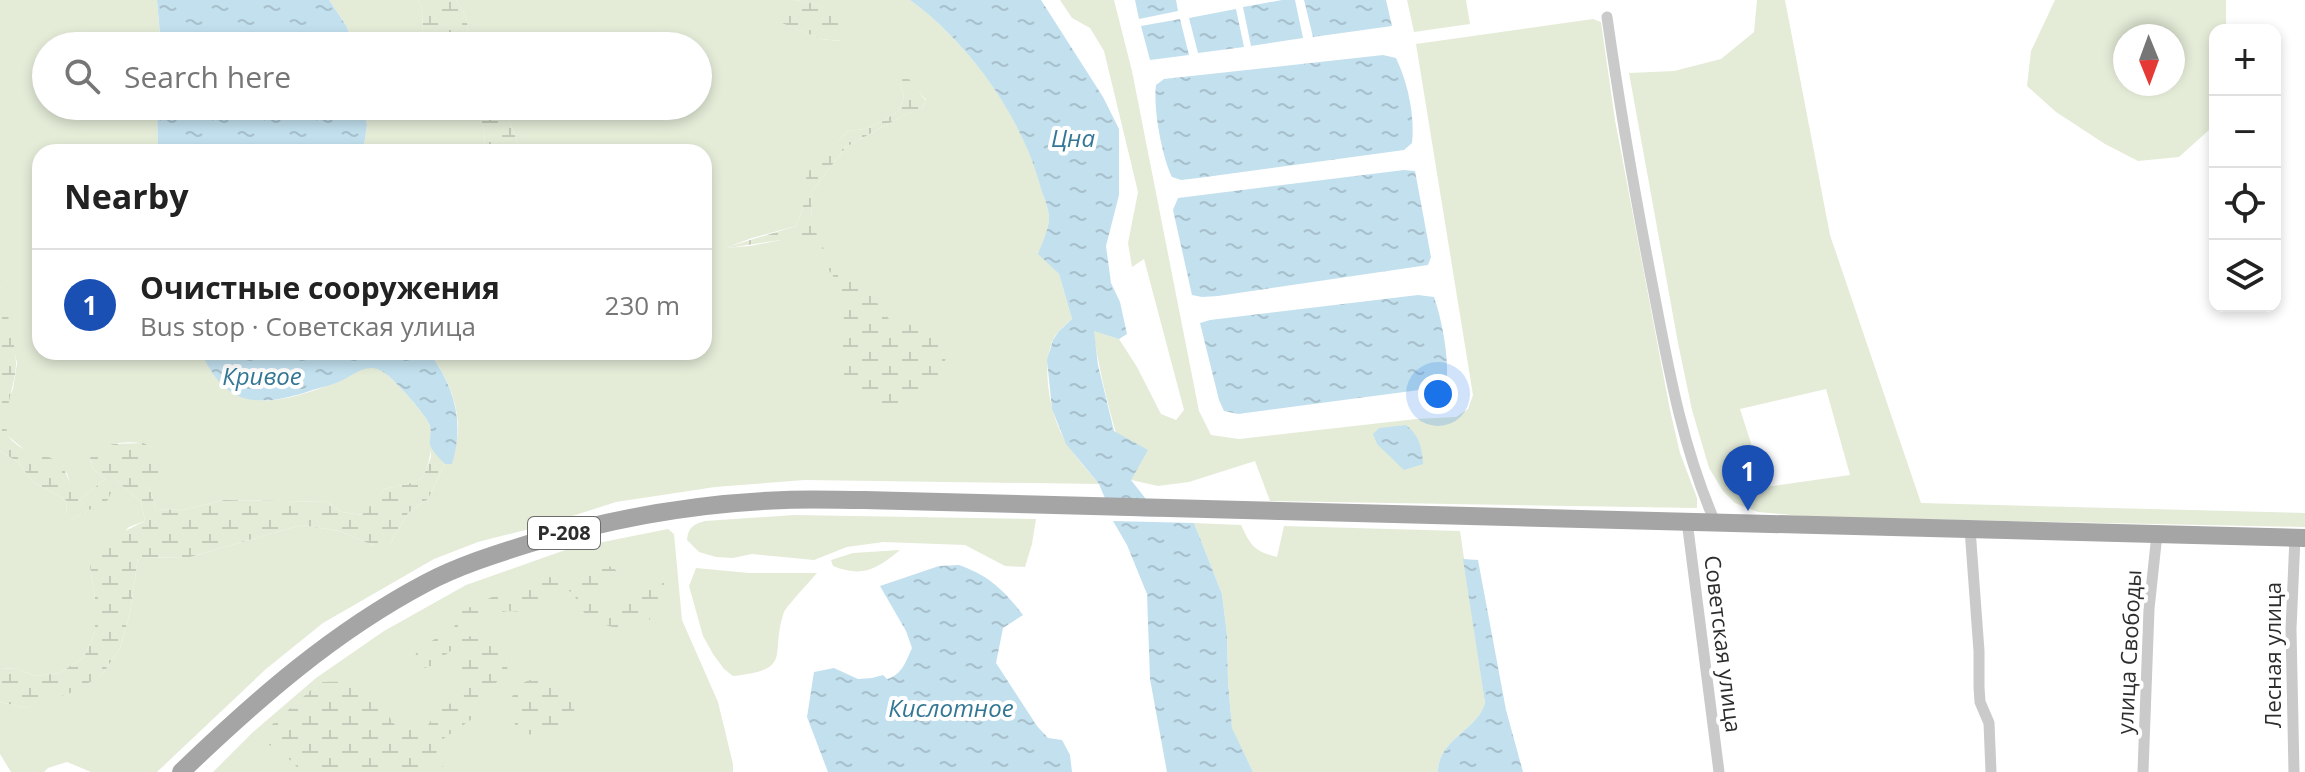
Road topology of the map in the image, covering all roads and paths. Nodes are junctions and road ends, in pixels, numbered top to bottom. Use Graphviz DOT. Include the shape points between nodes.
graph roads {
  1 [pos="1607,17"];
  2 [pos="1687,521"];
  3 [pos="1715,522"];
  4 [pos="1970,529"];
  5 [pos="2157,534"];
  6 [pos="2300,537"];
  7 [pos="181,772"];
  8 [pos="1719,772"];
  9 [pos="1991,772"];
  10 [pos="2143,772"];
  11 [pos="2294,772"];
  1 -- 3 [label="street" via="1669,373 1692,463"];
  2 -- 3 [label="main road, Р-208"];
  2 -- 7 [label="main road, Р-208" via="785,500 613,521 473,562 427,582 283,678"];
  2 -- 8 [label="street, Советская улица"];
  3 -- 4 [label="main road, Р-208"];
  4 -- 5 [label="main road, Р-208"];
  4 -- 9 [label="street" via="1980,702 1989,723"];
  5 -- 6 [label="main road, Р-208"];
  5 -- 10 [label="street, улица Свободы"];
  6 -- 11 [label="street, Лесная улица" via="2291,629"];
}
